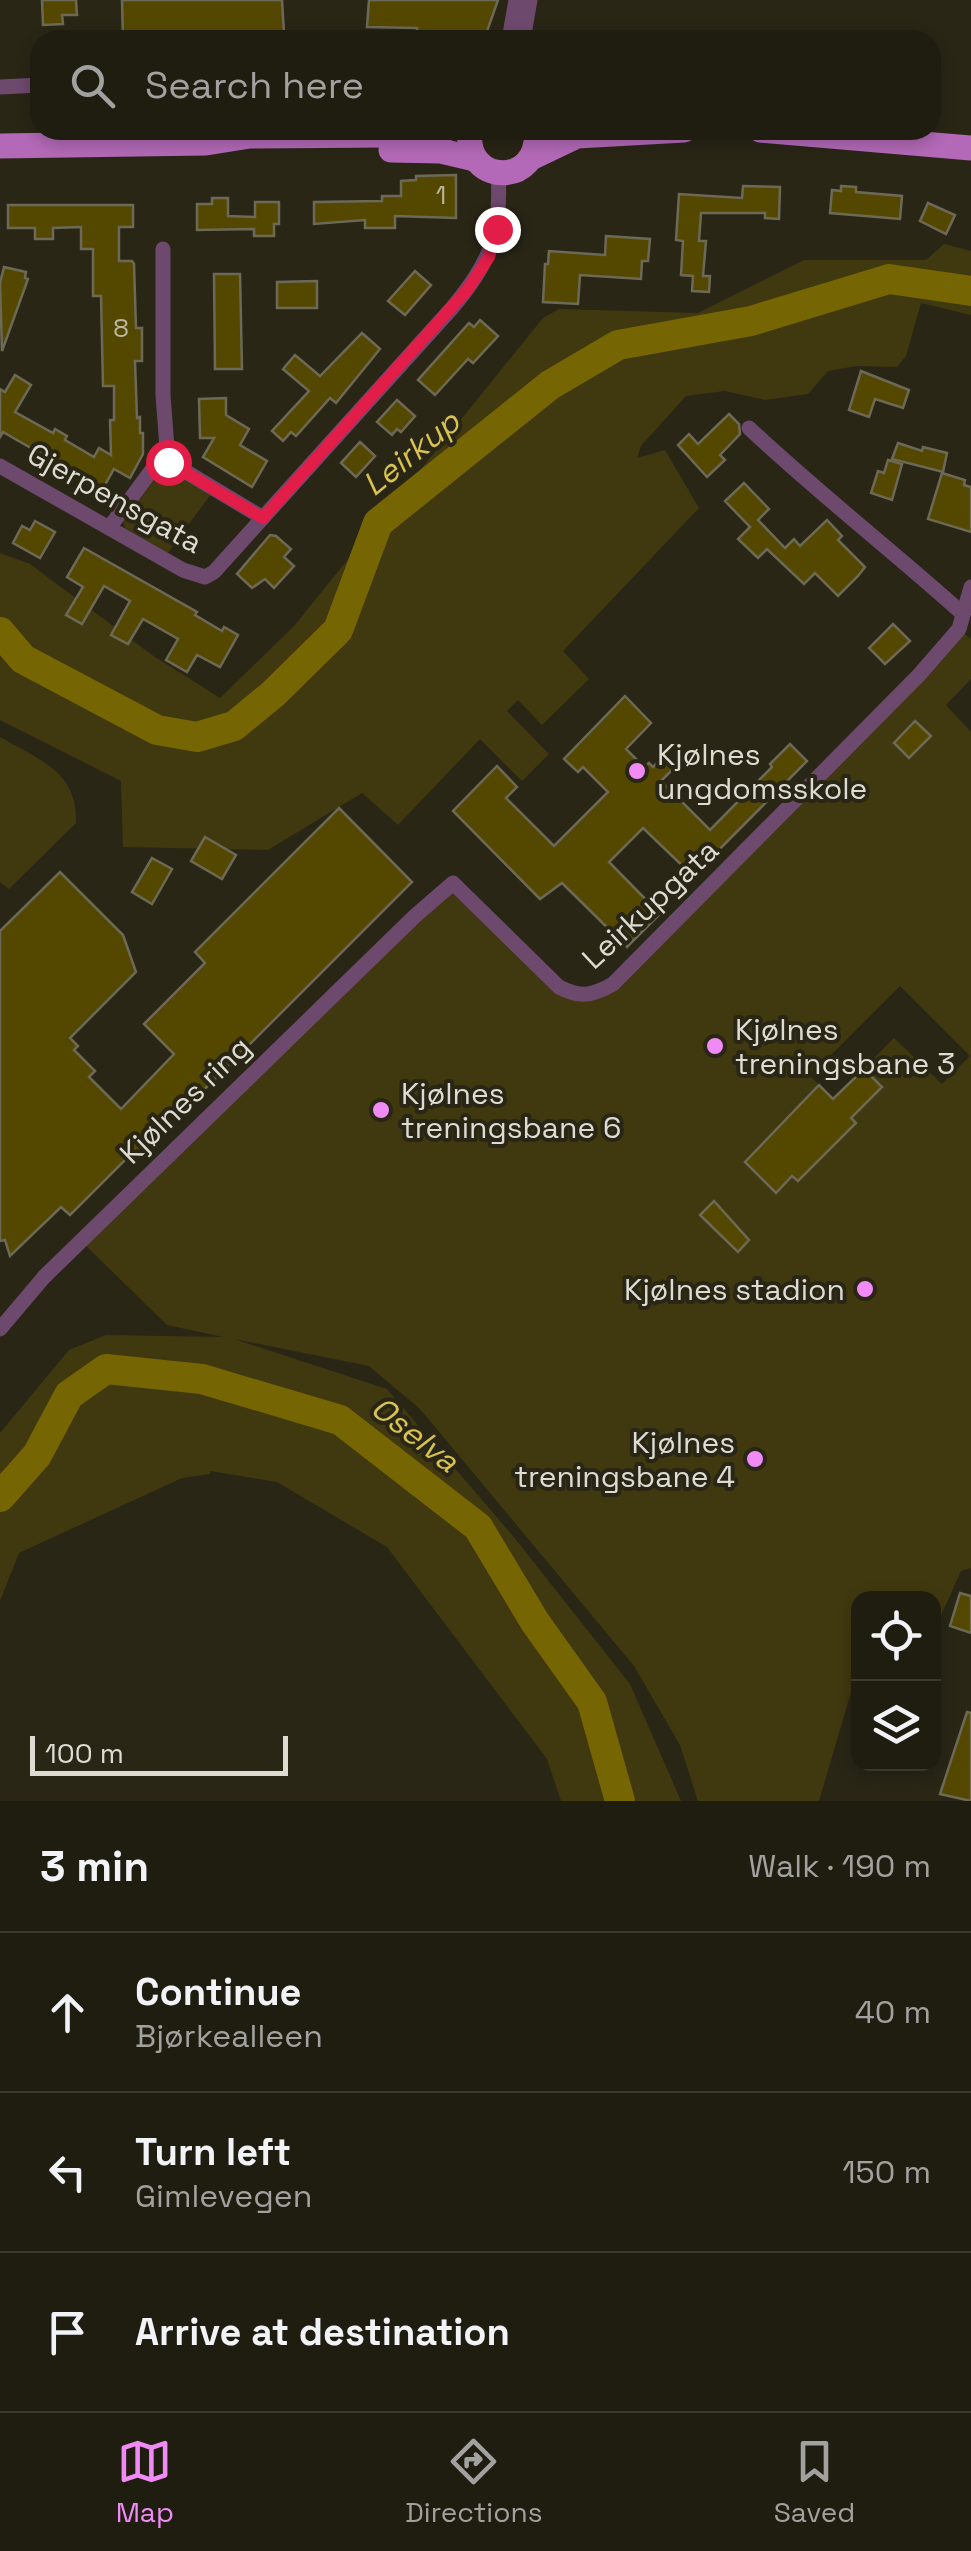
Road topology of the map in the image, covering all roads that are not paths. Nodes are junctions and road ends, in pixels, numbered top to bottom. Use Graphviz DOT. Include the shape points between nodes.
graph roads {
  1 [pos="516,0"];
  2 [pos="530,0"];
  3 [pos="511,30"];
  4 [pos="524,30"];
  5 [pos="30,86"];
  6 [pos="0,88"];
  7 [pos="225,140"];
  8 [pos="469,140"];
  9 [pos="537,140"];
  10 [pos="558,140"];
  11 [pos="877,140"];
  12 [pos="206,143"];
  13 [pos="0,146"];
  14 [pos="971,148"];
  15 [pos="531,158"];
  16 [pos="475,159"];
  17 [pos="498,173"];
  18 [pos="163,250"];
  19 [pos="750,428"];
  20 [pos="168,462"];
  21 [pos="0,466"];
  22 [pos="263,518"];
  23 [pos="109,528"];
  24 [pos="971,588"];
  25 [pos="964,627"];
  26 [pos="415,916"];
  27 [pos="0,1329"];
  1 -- 3 [label="street"];
  2 -- 4 [label="street"];
  5 -- 6 [label="street"];
  7 -- 12 [label="main road"];
  8 -- 16 [label="main road"];
  9 -- 15 [label="main road"];
  10 -- 15 [label="main road"];
  11 -- 14 [label="main road"];
  12 -- 13 [label="main road"];
  12 -- 16 [label="main road" via="252,150 441,150"];
  15 -- 17 [label="main road" via="516,171"];
  16 -- 17 [label="main road"];
  17 -- 22 [label="street" via="495,241 480,272"];
  18 -- 20 [label="street"];
  19 -- 25 [label="street" via="901,558"];
  20 -- 22 [label="street"];
  20 -- 23 [label="street" via="154,467"];
  21 -- 23 [label="street, Gjerpensgata"];
  22 -- 23 [label="street, Gjerpensgata" via="204,577"];
  24 -- 25 [label="street, Leirkupgata"];
  25 -- 26 [label="street, Leirkupgata" via="596,994 577,996 559,986 453,884"];
  26 -- 27 [label="street, Kjølnes ring" via="54,1267"];
}
